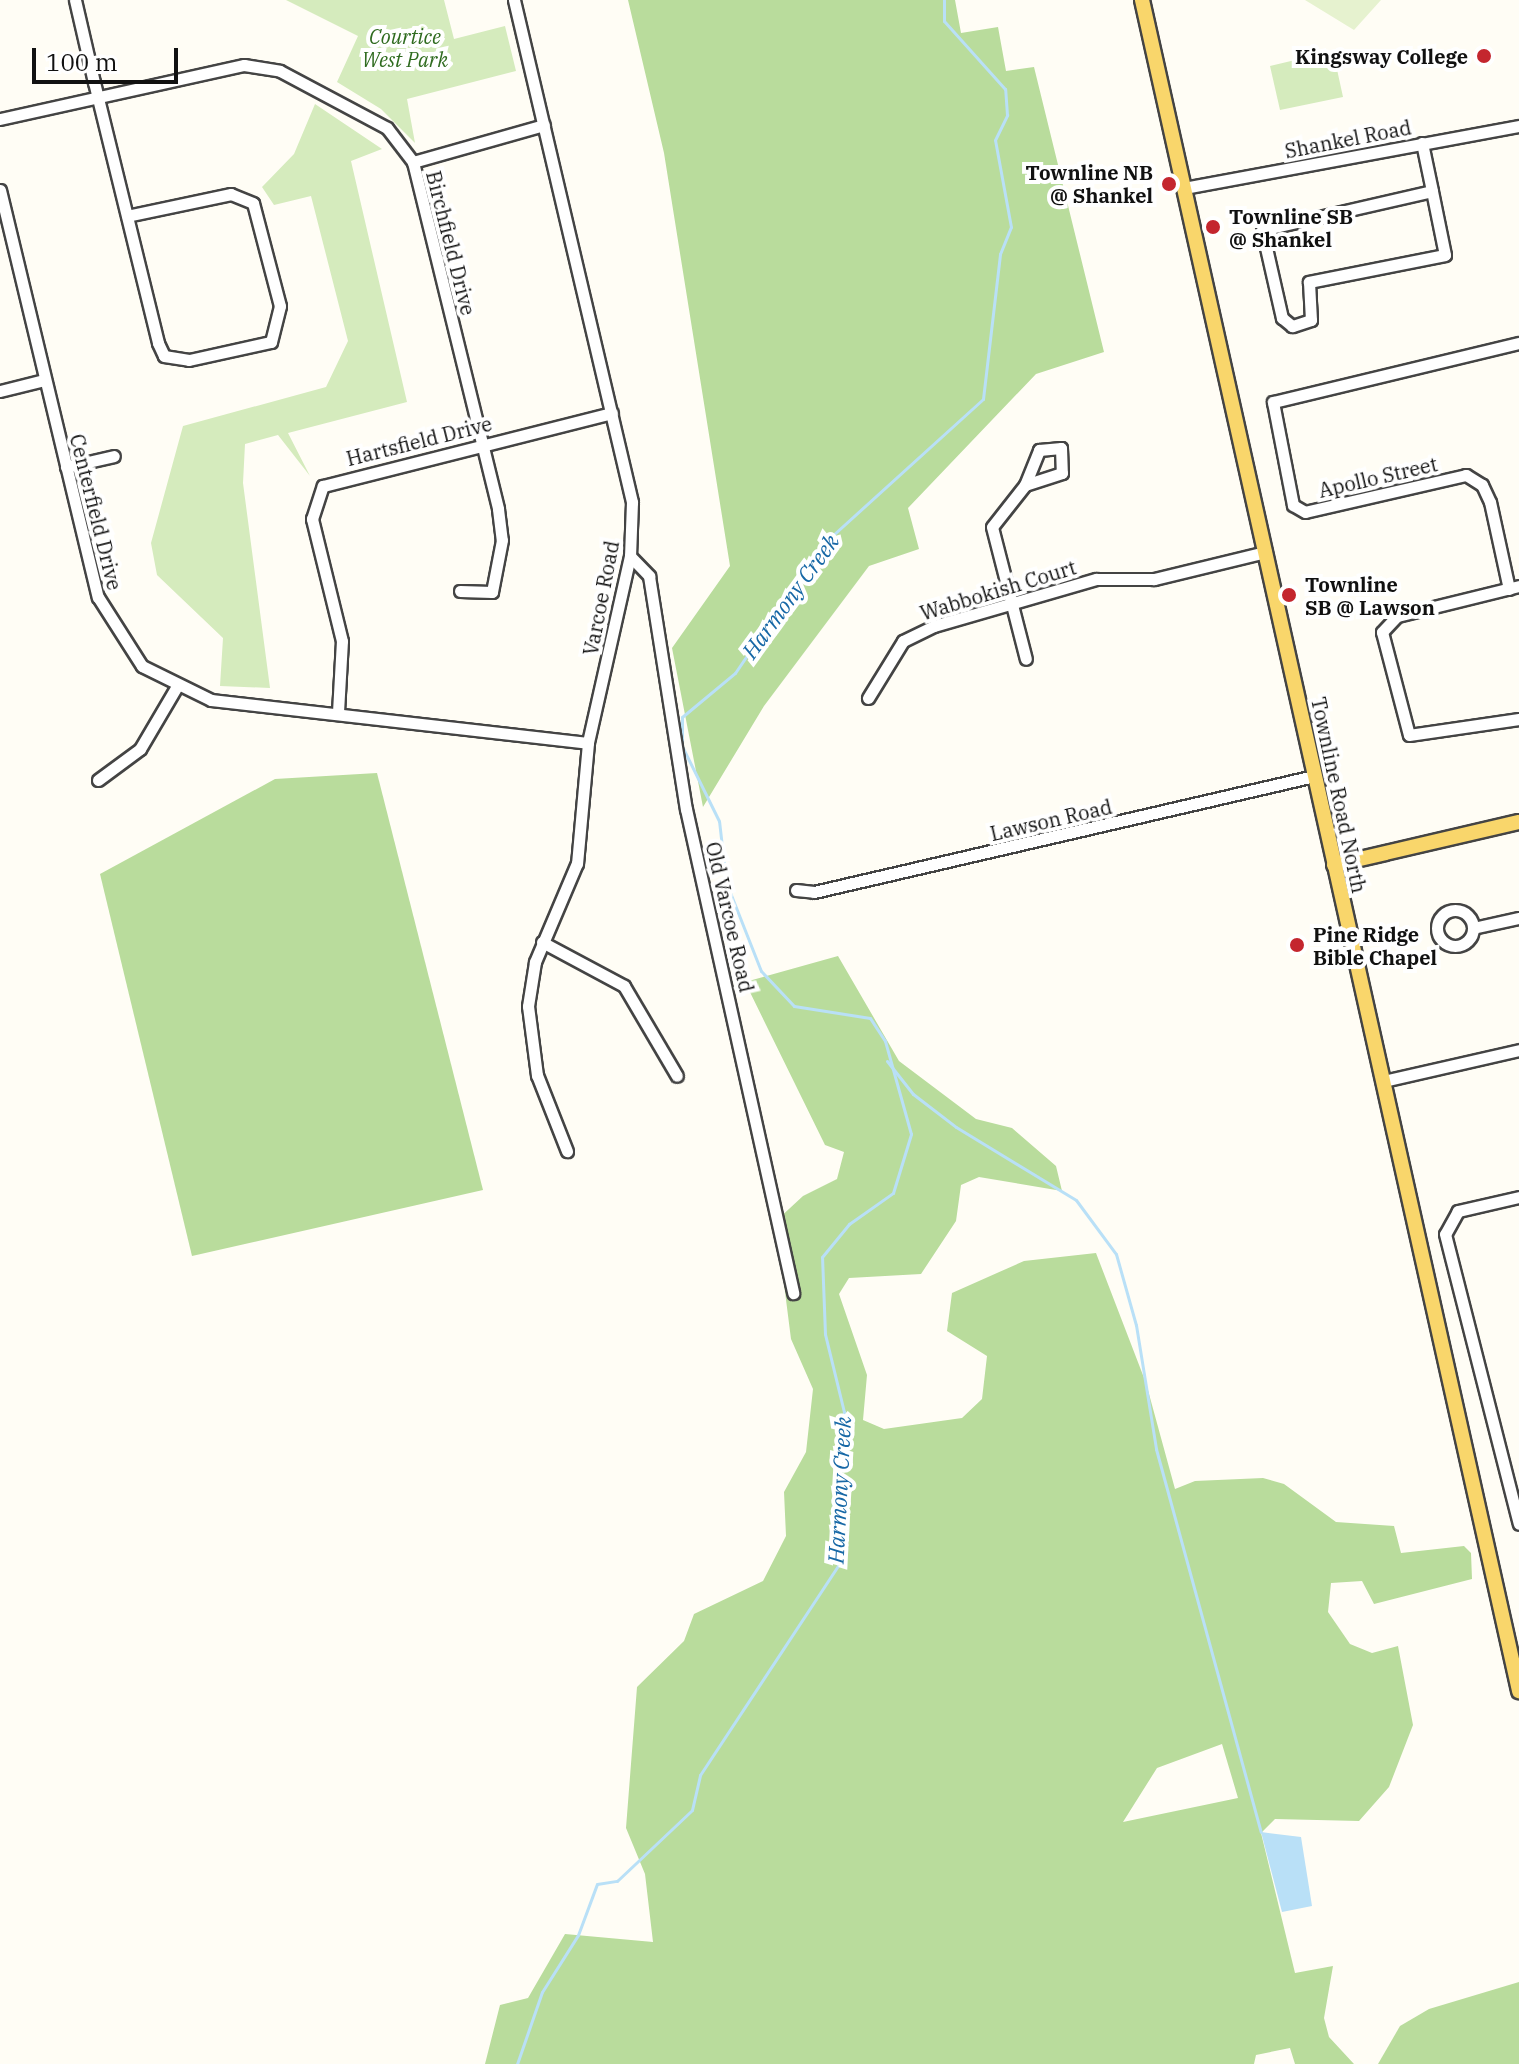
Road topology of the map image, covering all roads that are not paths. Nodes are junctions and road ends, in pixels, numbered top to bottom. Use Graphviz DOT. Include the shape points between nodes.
graph roads {
  1 [pos="75,0"];
  2 [pos="514,0"];
  3 [pos="1142,0"];
  4 [pos="97,96"];
  5 [pos="0,119"];
  6 [pos="544,125"];
  7 [pos="1519,126"];
  8 [pos="1422,143"];
  9 [pos="413,162"];
  10 [pos="1184,188"];
  11 [pos="0,190"];
  12 [pos="1432,191"];
  13 [pos="127,216"];
  14 [pos="1519,343"];
  15 [pos="44,380"];
  16 [pos="0,391"];
  17 [pos="612,413"];
  18 [pos="482,444"];
  19 [pos="114,456"];
  20 [pos="66,467"];
  21 [pos="1025,485"];
  22 [pos="1266,552"];
  23 [pos="630,556"];
  24 [pos="1514,588"];
  25 [pos="460,591"];
  26 [pos="1009,603"];
  27 [pos="1026,659"];
  28 [pos="176,688"];
  29 [pos="868,698"];
  30 [pos="338,712"];
  31 [pos="1519,719"];
  32 [pos="588,743"];
  33 [pos="1314,776"];
  34 [pos="98,780"];
  35 [pos="1519,822"];
  36 [pos="1334,865"];
  37 [pos="796,890"];
  38 [pos="1519,918"];
  39 [pos="1473,928"];
  40 [pos="542,942"];
  41 [pos="1519,1050"];
  42 [pos="677,1076"];
  43 [pos="1384,1081"];
  44 [pos="567,1151"];
  45 [pos="1519,1197"];
  46 [pos="793,1293"];
  47 [pos="1519,1524"];
  48 [pos="1518,1682"];
  1 -- 4 [label="street"];
  2 -- 6 [label="street, Varcoe Road"];
  3 -- 10 [label="main road, Townline Road North"];
  4 -- 5 [label="street, Birchfield Drive"];
  4 -- 9 [label="street, Birchfield Drive" via="223,65 280,71 387,128"];
  4 -- 13 [label="street"];
  6 -- 9 [label="street"];
  6 -- 17 [label="street, Varcoe Road"];
  7 -- 8 [label="street, Shankel Road"];
  8 -- 10 [label="street, Shankel Road"];
  8 -- 12 [label="street"];
  9 -- 18 [label="street, Birchfield Drive"];
  10 -- 22 [label="main road, Townline Road North"];
  11 -- 15 [label="street, Centerfield Drive"];
  12 -- 12 [label="street" via="1445,255 1309,282 1311,320 1292,326 1282,318 1262,230"];
  13 -- 13 [label="street" via="164,356 189,360 271,342 280,306 253,203 231,194"];
  14 -- 24 [label="street, Apollo Street" via="1273,402 1293,505 1305,512 1466,475 1482,485 1490,502"];
  15 -- 16 [label="street"];
  15 -- 20 [label="street, Centerfield Drive"];
  17 -- 18 [label="street, Hartsfield Drive"];
  17 -- 23 [label="street, Varcoe Road" via="632,502"];
  18 -- 25 [label="street, Birchfield Drive" via="498,509 498,574 492,592"];
  18 -- 30 [label="street, Hartsfield Drive" via="340,479 314,497 312,519 342,641"];
  19 -- 20 [label="street"];
  20 -- 28 [label="street, Centerfield Drive" via="107,619 142,666"];
  21 -- 26 [label="street" via="992,527"];
  22 -- 26 [label="street, Wabbokish Court" via="1154,579 1096,579"];
  22 -- 33 [label="main road, Townline Road North"];
  23 -- 32 [label="street, Varcoe Road"];
  23 -- 46 [label="street, Old Varcoe Road" via="649,576 686,809"];
  24 -- 31 [label="street" via="1397,616 1387,623 1383,642 1409,735"];
  26 -- 27 [label="street"];
  26 -- 29 [label="street, Wabbokish Court" via="903,641"];
  28 -- 30 [label="street, Centerfield Drive" via="228,703"];
  28 -- 34 [label="street" via="146,743"];
  30 -- 32 [label="street, Centerfield Drive"];
  32 -- 40 [label="street, Varcoe Road" via="577,863"];
  33 -- 36 [label="main road, Townline Road North"];
  33 -- 37 [label="street, Lawson Road" via="814,892"];
  35 -- 36 [label="main road"];
  36 -- 43 [label="main road, Townline Road North"];
  38 -- 39 [label="street"];
  40 -- 42 [label="street" via="624,986"];
  40 -- 44 [label="street, Varcoe Road" via="529,1033"];
  41 -- 43 [label="street"];
  43 -- 48 [label="main road, Townline Road North"];
  45 -- 47 [label="street" via="1458,1211 1445,1234"];
}
